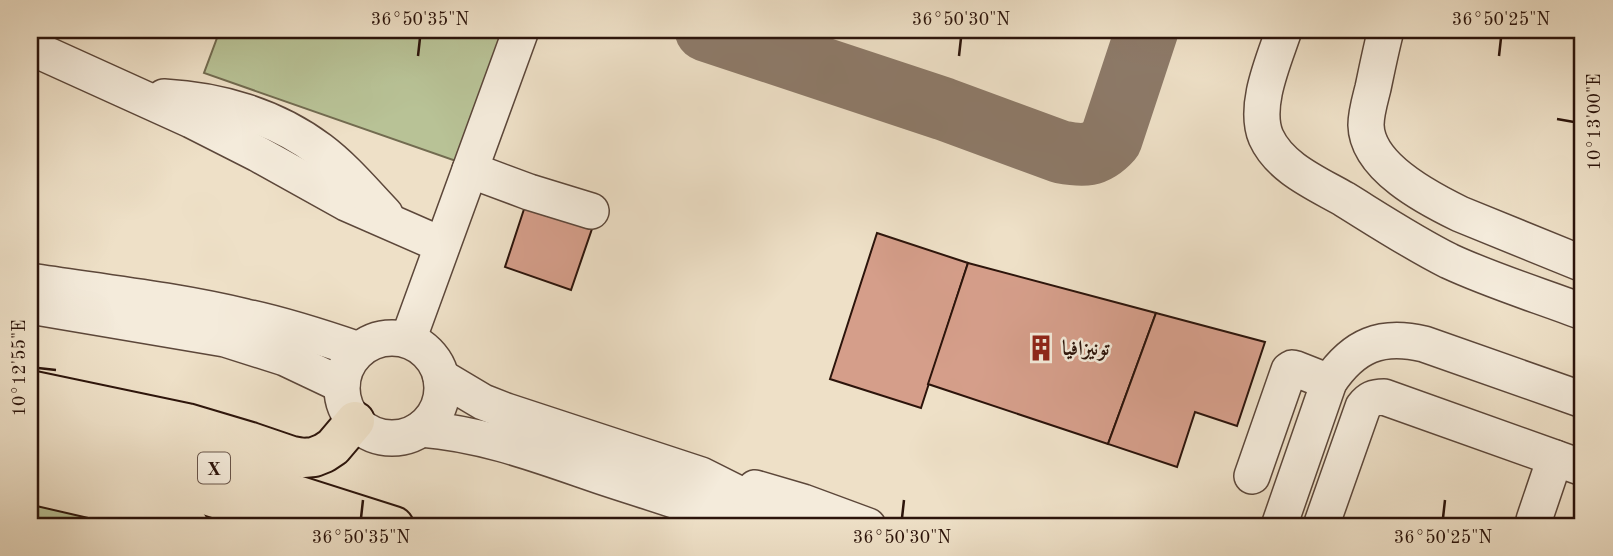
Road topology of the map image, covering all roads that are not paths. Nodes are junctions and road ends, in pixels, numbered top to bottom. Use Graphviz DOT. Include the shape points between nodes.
graph roads {
  1 [pos="521,30"];
  2 [pos="1284,30"];
  3 [pos="1386,30"];
  4 [pos="30,47"];
  5 [pos="470,170"];
  6 [pos="591,211"];
  7 [pos="442,245"];
  8 [pos="1583,264"];
  9 [pos="30,281"];
  10 [pos="30,306"];
  11 [pos="136,310"];
  12 [pos="1583,312"];
  13 [pos="408,340"];
  14 [pos="1424,344"];
  15 [pos="359,350"];
  16 [pos="441,377"];
  17 [pos="1329,382"];
  18 [pos="342,385"];
  19 [pos="30,390"];
  20 [pos="1583,400"];
  21 [pos="1583,413"];
  22 [pos="355,421"];
  23 [pos="30,424"];
  24 [pos="421,429"];
  25 [pos="30,453"];
  26 [pos="1569,463"];
  27 [pos="701,475"];
  28 [pos="30,484"];
  29 [pos="1292,491"];
  30 [pos="101,513"];
  31 [pos="1534,520"];
  32 [pos="1330,524"];
  33 [pos="189,526"];
  34 [pos="304,526"];
  35 [pos="394,526"];
  36 [pos="741,526"];
  37 [pos="793,526"];
  38 [pos="868,526"];
  39 [pos="1279,526"];
  1 -- 5 [label="street"];
  2 -- 12 [label="street" via="1262,110 1266,136 1280,159 1448,260"];
  3 -- 8 [label="street" via="1366,126 1377,156 1441,205"];
  4 -- 7 [label="street" via="225,136 346,203"];
  5 -- 6 [label="street"];
  5 -- 7 [label="street"];
  7 -- 13 [label="street"];
  9 -- 11 [label="street"];
  10 -- 11 [label="street"];
  11 -- 15 [label="street" via="246,317"];
  11 -- 18 [label="street" via="256,347"];
  13 -- 15 [label="street" via="382,338"];
  13 -- 16 [label="street" via="430,354"];
  14 -- 17 [label="street" via="1405,339 1368,345 1352,354"];
  14 -- 20 [label="street"];
  14 -- 21 [label="street" via="1434,361"];
  15 -- 18 [label="street" via="350,360"];
  16 -- 24 [label="street" via="440,403"];
  16 -- 27 [label="street" via="506,411"];
  17 -- 29 [label="street"];
  17 -- 29 [label="street" via="1289,370 1240,472"];
  18 -- 22 [label="street" via="347,410"];
  19 -- 22 [label="highway" via="187,423 292,457 314,457 333,447"];
  22 -- 24 [label="street" via="376,436 389,438"];
  23 -- 35 [label="highway, X" via="174,456"];
  24 -- 36 [label="street" via="500,442"];
  25 -- 34 [label="highway, X" via="148,477"];
  26 -- 31 [label="street"];
  26 -- 32 [label="street" via="1376,397 1363,407"];
  27 -- 37 [label="street"];
  27 -- 38 [label="street" via="769,492"];
  28 -- 30 [label="highway"];
  29 -- 39 [label="street"];
  30 -- 33 [label="highway"];
}
